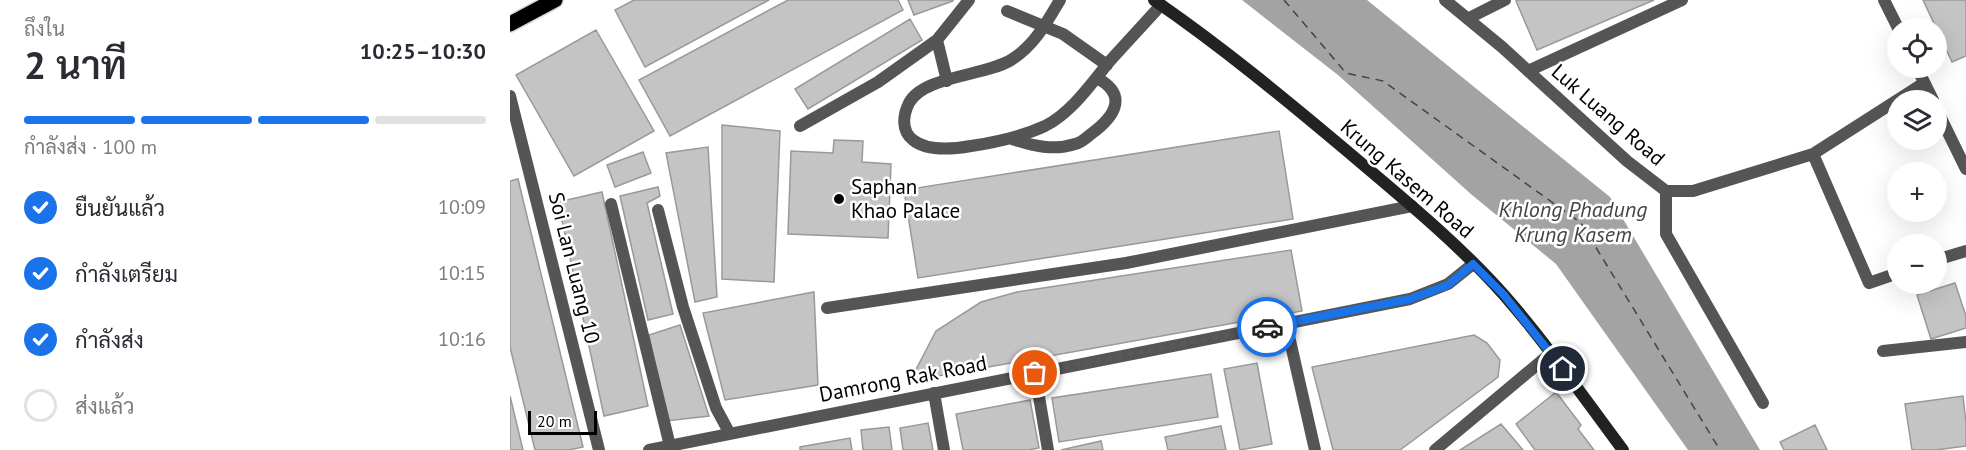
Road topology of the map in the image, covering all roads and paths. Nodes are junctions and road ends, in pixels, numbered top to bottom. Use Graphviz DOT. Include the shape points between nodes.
graph roads {
  1 [pos="555,0"];
  2 [pos="969,0"];
  3 [pos="1060,0"];
  4 [pos="1445,0"];
  5 [pos="1505,0"];
  6 [pos="1682,0"];
  7 [pos="1885,0"];
  8 [pos="1157,2"];
  9 [pos="1007,11"];
  10 [pos="1469,18"];
  11 [pos="1893,18"];
  12 [pos="510,24"];
  13 [pos="1043,27"];
  14 [pos="937,40"];
  15 [pos="1107,65"];
  16 [pos="1528,71"];
  17 [pos="1097,78"];
  18 [pos="1922,78"];
  19 [pos="947,81"];
  20 [pos="1924,83"];
  21 [pos="1928,90"];
  22 [pos="510,96"];
  23 [pos="800,126"];
  24 [pos="1947,130"];
  25 [pos="1012,139"];
  26 [pos="1814,154"];
  27 [pos="1966,169"];
  28 [pos="1666,191"];
  29 [pos="611,204"];
  30 [pos="1412,206"];
  31 [pos="658,210"];
  32 [pos="1966,251"];
  33 [pos="1947,257"];
  34 [pos="1473,264"];
  35 [pos="1887,277"];
  36 [pos="827,308"];
  37 [pos="1286,323"];
  38 [pos="1966,342"];
  39 [pos="1883,351"];
  40 [pos="1551,353"];
  41 [pos="1035,373"];
  42 [pos="934,393"];
  43 [pos="1763,403"];
  44 [pos="730,434"];
  45 [pos="670,446"];
  46 [pos="599,450"];
  47 [pos="649,450"];
  48 [pos="944,450"];
  49 [pos="1048,450"];
  50 [pos="1315,450"];
  51 [pos="1435,450"];
  52 [pos="1623,450"];
  1 -- 12 [label="main road"];
  2 -- 14 [label="street"];
  3 -- 13 [label="street"];
  4 -- 10 [label="street, Luk Luang Road"];
  5 -- 10 [label="street"];
  6 -- 16 [label="street"];
  7 -- 11 [label="street"];
  8 -- 15 [label="street"];
  8 -- 30 [label="main road, Krung Kasem Road" via="1241,64"];
  9 -- 13 [label="street"];
  10 -- 16 [label="street, Luk Luang Road"];
  13 -- 15 [label="street" via="1063,34"];
  13 -- 19 [label="street" via="1011,60"];
  14 -- 19 [label="street"];
  14 -- 23 [label="street" via="878,82"];
  15 -- 17 [label="street"];
  16 -- 28 [label="street, Luk Luang Road"];
  17 -- 25 [label="street" via="1059,117"];
  17 -- 25 [label="street" via="1113,93 1115,109 1106,123 1078,144 1055,148"];
  18 -- 20 [label="street"];
  19 -- 25 [label="street" via="924,88 910,101 904,117 907,134 914,141 931,148"];
  20 -- 21 [label="street"];
  20 -- 26 [label="street, Luk Luang Road"];
  22 -- 46 [label="street, Soi Lan Luang 10"];
  24 -- 27 [label="street"];
  26 -- 28 [label="street, Luk Luang Road" via="1693,191"];
  26 -- 35 [label="street" via="1869,283"];
  28 -- 43 [label="street" via="1666,234"];
  29 -- 45 [label="street"];
  30 -- 34 [label="main road, Krung Kasem Road"];
  30 -- 36 [label="street" via="1126,263"];
  31 -- 44 [label="street" via="683,307 716,408"];
  32 -- 33 [label="street"];
  34 -- 37 [label="street, Damrong Rak Road" via="1448,285 1410,299"];
  34 -- 40 [label="main road, Krung Kasem Road"];
  37 -- 41 [label="street, Damrong Rak Road"];
  37 -- 50 [label="street"];
  38 -- 39 [label="street"];
  40 -- 51 [label="street"];
  40 -- 52 [label="main road, Krung Kasem Road"];
  41 -- 42 [label="street, Damrong Rak Road"];
  41 -- 49 [label="street"];
  42 -- 44 [label="street, Damrong Rak Road"];
  42 -- 48 [label="street"];
  44 -- 45 [label="street, Damrong Rak Road"];
  45 -- 47 [label="street, Damrong Rak Road"];
}
